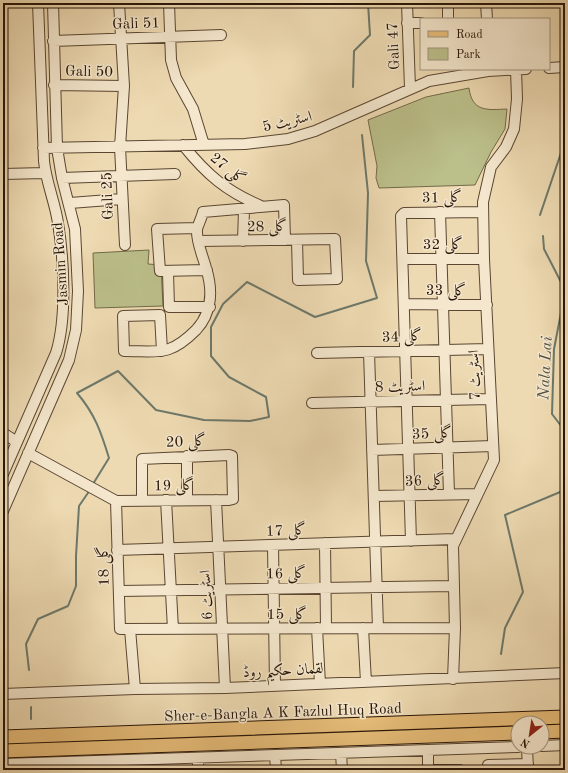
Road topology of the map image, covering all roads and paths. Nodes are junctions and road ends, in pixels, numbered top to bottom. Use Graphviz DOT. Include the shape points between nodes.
graph roads {
  1 [pos="38,3"];
  2 [pos="53,3"];
  3 [pos="119,3"];
  4 [pos="169,3"];
  5 [pos="407,3"];
  6 [pos="448,3"];
  7 [pos="486,3"];
  8 [pos="448,18"];
  9 [pos="487,18"];
  10 [pos="407,23"];
  11 [pos="420,23"];
  12 [pos="220,35"];
  13 [pos="170,37"];
  14 [pos="121,39"];
  15 [pos="53,41"];
  16 [pos="565,67"];
  17 [pos="550,68"];
  18 [pos="488,70"];
  19 [pos="516,70"];
  20 [pos="452,73"];
  21 [pos="54,85"];
  22 [pos="124,86"];
  23 [pos="410,88"];
  24 [pos="204,145"];
  25 [pos="183,146"];
  26 [pos="120,147"];
  27 [pos="43,148"];
  28 [pos="57,148"];
  29 [pos="45,173"];
  30 [pos="3,174"];
  31 [pos="175,174"];
  32 [pos="121,176"];
  33 [pos="62,178"];
  34 [pos="122,199"];
  35 [pos="70,203"];
  36 [pos="261,206"];
  37 [pos="244,210"];
  38 [pos="440,212"];
  39 [pos="482,212"];
  40 [pos="199,224"];
  41 [pos="285,240"];
  42 [pos="297,240"];
  43 [pos="199,241"];
  44 [pos="243,241"];
  45 [pos="125,244"];
  46 [pos="403,259"];
  47 [pos="441,259"];
  48 [pos="484,259"];
  49 [pos="207,270"];
  50 [pos="164,272"];
  51 [pos="404,304"];
  52 [pos="443,305"];
  53 [pos="487,305"];
  54 [pos="210,307"];
  55 [pos="488,349"];
  56 [pos="444,350"];
  57 [pos="162,351"];
  58 [pos="406,351"];
  59 [pos="369,352"];
  60 [pos="317,353"];
  61 [pos="490,399"];
  62 [pos="446,400"];
  63 [pos="407,401"];
  64 [pos="371,402"];
  65 [pos="312,403"];
  66 [pos="3,433"];
  67 [pos="16,442"];
  68 [pos="493,446"];
  69 [pos="448,447"];
  70 [pos="409,448"];
  71 [pos="372,450"];
  72 [pos="28,453"];
  73 [pos="186,456"];
  74 [pos="3,474"];
  75 [pos="449,494"];
  76 [pos="477,494"];
  77 [pos="410,495"];
  78 [pos="374,496"];
  79 [pos="232,499"];
  80 [pos="142,500"];
  81 [pos="166,500"];
  82 [pos="187,500"];
  83 [pos="216,500"];
  84 [pos="116,501"];
  85 [pos="3,511"];
  86 [pos="455,539"];
  87 [pos="411,541"];
  88 [pos="376,542"];
  89 [pos="325,543"];
  90 [pos="273,545"];
  91 [pos="219,547"];
  92 [pos="169,548"];
  93 [pos="117,550"];
  94 [pos="453,586"];
  95 [pos="377,587"];
  96 [pos="274,588"];
  97 [pos="325,588"];
  98 [pos="220,589"];
  99 [pos="171,590"];
  100 [pos="119,591"];
  101 [pos="322,628"];
  102 [pos="363,628"];
  103 [pos="378,628"];
  104 [pos="454,628"];
  105 [pos="125,629"];
  106 [pos="173,629"];
  107 [pos="223,629"];
  108 [pos="274,629"];
  109 [pos="565,673"];
  110 [pos="453,678"];
  111 [pos="366,682"];
  112 [pos="320,684"];
  113 [pos="275,686"];
  114 [pos="225,688"];
  115 [pos="135,689"];
  116 [pos="3,694"];
  117 [pos="565,717"];
  118 [pos="251,729"];
  119 [pos="565,731"];
  120 [pos="550,732"];
  121 [pos="510,733"];
  122 [pos="3,738"];
  123 [pos="250,742"];
  124 [pos="565,745"];
  125 [pos="550,746"];
  126 [pos="510,747"];
  127 [pos="488,748"];
  128 [pos="428,750"];
  129 [pos="3,751"];
  130 [pos="341,753"];
  131 [pos="275,755"];
  132 [pos="527,755"];
  133 [pos="250,756"];
  134 [pos="198,758"];
  135 [pos="3,764"];
  136 [pos="129,765"];
  137 [pos="33,767"];
  138 [pos="488,767"];
  139 [pos="528,767"];
  140 [pos="198,770"];
  141 [pos="276,770"];
  142 [pos="342,770"];
  143 [pos="428,770"];
  144 [pos="460,770"];
  1 -- 27 [label="street, Jasmin Road"];
  2 -- 15 [label="street, Jasmin Road"];
  3 -- 14 [label="street, Gali 25"];
  4 -- 13 [label="street"];
  5 -- 10 [label="street, Gali 47"];
  6 -- 8 [label="street"];
  7 -- 9 [label="street"];
  10 -- 11 [label="street"];
  10 -- 23 [label="street, Gali 47"];
  12 -- 13 [label="street, Gali 51"];
  13 -- 14 [label="street, Gali 51"];
  13 -- 24 [label="street" via="171,60 176,78 192,109"];
  14 -- 15 [label="street, Gali 51"];
  14 -- 22 [label="street, Gali 25"];
  15 -- 21 [label="street, Jasmin Road"];
  16 -- 17 [label="street"];
  18 -- 20 [label="street, اسٹریٹ 5"];
  19 -- 39 [label="street, اسٹریٹ 7" via="514,129 492,168"];
  20 -- 23 [label="street, اسٹریٹ 5"];
  21 -- 22 [label="street, Gali 50"];
  21 -- 28 [label="street, Jasmin Road"];
  22 -- 26 [label="street, Gali 25"];
  23 -- 24 [label="street, اسٹریٹ 5" via="315,131 288,139"];
  24 -- 25 [label="street, اسٹریٹ 5"];
  25 -- 26 [label="street, اسٹریٹ 5"];
  25 -- 36 [label="street, گلی 27" via="224,187"];
  26 -- 28 [label="street, اسٹریٹ 5"];
  26 -- 32 [label="street, Gali 25"];
  27 -- 28 [label="street, اسٹریٹ 5"];
  27 -- 29 [label="street, Jasmin Road"];
  28 -- 33 [label="street, Jasmin Road"];
  29 -- 30 [label="street"];
  29 -- 67 [label="street, Jasmin Road" via="59,223 63,288 61,333 48,373"];
  31 -- 32 [label="street"];
  32 -- 33 [label="street"];
  32 -- 34 [label="street, Gali 25"];
  33 -- 35 [label="street, Jasmin Road"];
  34 -- 35 [label="street"];
  34 -- 45 [label="street, Gali 25"];
  35 -- 72 [label="street, Jasmin Road" via="76,245 76,330 69,360"];
  36 -- 37 [label="street, گلی 27"];
  36 -- 41 [label="street, گلی 27" via="284,205"];
  37 -- 40 [label="street, گلی 27" via="204,211"];
  37 -- 44 [label="street"];
  38 -- 39 [label="street, گلی 31"];
  38 -- 46 [label="street, گلی 31" via="402,214"];
  38 -- 47 [label="street"];
  39 -- 48 [label="street, اسٹریٹ 7"];
  40 -- 43 [label="street"];
  40 -- 50 [label="street" via="157,229"];
  41 -- 42 [label="street, گلی 28"];
  41 -- 44 [label="street, گلی 28"];
  42 -- 42 [label="street, گلی 28" via="298,280 337,279 334,239"];
  43 -- 44 [label="street, گلی 28"];
  43 -- 49 [label="street"];
  46 -- 47 [label="street, گلی 32"];
  46 -- 51 [label="street"];
  47 -- 48 [label="street, گلی 32"];
  47 -- 52 [label="street"];
  48 -- 53 [label="street, اسٹریٹ 7"];
  49 -- 50 [label="street"];
  49 -- 54 [label="street"];
  50 -- 54 [label="street" via="169,307"];
  51 -- 52 [label="street, گلی 33"];
  51 -- 58 [label="street"];
  52 -- 53 [label="street, گلی 33"];
  52 -- 56 [label="street"];
  53 -- 55 [label="street, اسٹریٹ 7"];
  54 -- 57 [label="street" via="205,320 180,345"];
  55 -- 56 [label="street, گلی 34"];
  55 -- 61 [label="street, اسٹریٹ 7"];
  56 -- 58 [label="street, گلی 34"];
  56 -- 62 [label="street"];
  57 -- 57 [label="street" via="124,351 123,316 160,315"];
  58 -- 59 [label="street, گلی 34"];
  58 -- 63 [label="street"];
  59 -- 60 [label="street, گلی 34"];
  59 -- 64 [label="street"];
  61 -- 62 [label="street, اسٹریٹ 8"];
  61 -- 68 [label="street, اسٹریٹ 7"];
  62 -- 63 [label="street, اسٹریٹ 8"];
  62 -- 69 [label="street"];
  63 -- 64 [label="street, اسٹریٹ 8"];
  63 -- 70 [label="street"];
  64 -- 65 [label="street, اسٹریٹ 8"];
  64 -- 71 [label="street"];
  66 -- 67 [label="street"];
  67 -- 74 [label="street, Jasmin Road"];
  68 -- 69 [label="street, گلی 35"];
  68 -- 76 [label="street, اسٹریٹ 7" via="494,460"];
  69 -- 70 [label="street, گلی 35"];
  69 -- 75 [label="street"];
  70 -- 71 [label="street, گلی 35"];
  70 -- 77 [label="street"];
  71 -- 78 [label="street"];
  72 -- 84 [label="street"];
  72 -- 85 [label="street, Jasmin Road"];
  73 -- 79 [label="street, گلی 20" via="232,456"];
  73 -- 80 [label="street, گلی 20" via="142,459"];
  73 -- 82 [label="street"];
  75 -- 76 [label="street, گلی 36"];
  75 -- 77 [label="street, گلی 36"];
  76 -- 86 [label="street, اسٹریٹ 7"];
  77 -- 78 [label="street, گلی 36"];
  77 -- 87 [label="street"];
  78 -- 88 [label="street"];
  79 -- 83 [label="street, گلی 19"];
  80 -- 81 [label="street, گلی 19"];
  80 -- 84 [label="street, گلی 19"];
  81 -- 82 [label="street, گلی 19"];
  81 -- 92 [label="street"];
  82 -- 83 [label="street, گلی 19"];
  83 -- 91 [label="street, اسٹریٹ 6"];
  84 -- 93 [label="street, گلی 18"];
  86 -- 87 [label="street, گلی 17"];
  86 -- 94 [label="street, اسٹریٹ 7"];
  87 -- 88 [label="street, گلی 17"];
  88 -- 89 [label="street, گلی 17"];
  88 -- 95 [label="street"];
  89 -- 90 [label="street, گلی 17"];
  89 -- 97 [label="street"];
  90 -- 91 [label="street, گلی 17"];
  90 -- 96 [label="street"];
  91 -- 92 [label="street, گلی 17"];
  91 -- 98 [label="street, اسٹریٹ 6"];
  92 -- 93 [label="street, گلی 17"];
  92 -- 99 [label="street"];
  93 -- 100 [label="street, گلی 18"];
  94 -- 95 [label="street, گلی 16"];
  94 -- 104 [label="street, اسٹریٹ 7"];
  95 -- 97 [label="street, گلی 16"];
  95 -- 103 [label="street"];
  96 -- 97 [label="street, گلی 16"];
  96 -- 98 [label="street, گلی 16"];
  96 -- 108 [label="street"];
  97 -- 101 [label="street"];
  98 -- 99 [label="street, گلی 16"];
  98 -- 107 [label="street, اسٹریٹ 6"];
  99 -- 100 [label="street, گلی 16"];
  99 -- 106 [label="street"];
  100 -- 105 [label="street, گلی 18"];
  101 -- 102 [label="street, گلی 15"];
  101 -- 108 [label="street, گلی 15"];
  101 -- 112 [label="street"];
  102 -- 103 [label="street, گلی 15"];
  102 -- 111 [label="street"];
  103 -- 104 [label="street, گلی 15"];
  104 -- 110 [label="street, اسٹریٹ 7"];
  105 -- 106 [label="street, گلی 15"];
  105 -- 115 [label="street, گلی 18"];
  106 -- 107 [label="street, گلی 15"];
  107 -- 108 [label="street, گلی 15"];
  107 -- 114 [label="street, اسٹریٹ 6"];
  108 -- 113 [label="street"];
  109 -- 110 [label="street, لقمان حکیم روڈ"];
  110 -- 111 [label="street, لقمان حکیم روڈ"];
  111 -- 112 [label="street, لقمان حکیم روڈ"];
  112 -- 113 [label="street, لقمان حکیم روڈ"];
  113 -- 114 [label="street, لقمان حکیم روڈ"];
  114 -- 115 [label="street, لقمان حکیم روڈ"];
  115 -- 116 [label="street, لقمان حکیم روڈ"];
  117 -- 118 [label="main road, Sher-e-Bangla A K Fazlul Huq Road"];
  118 -- 122 [label="main road, Sher-e-Bangla A K Fazlul Huq Road"];
  118 -- 123 [label="main road"];
  119 -- 120 [label="main road"];
  121 -- 123 [label="main road, Sher-e-Bangla A K Fazlul Huq Road"];
  123 -- 129 [label="main road, Sher-e-Bangla A K Fazlul Huq Road"];
  123 -- 133 [label="street"];
  124 -- 125 [label="street"];
  126 -- 127 [label="street"];
  127 -- 128 [label="street"];
  127 -- 138 [label="street"];
  128 -- 130 [label="street"];
  128 -- 143 [label="street"];
  130 -- 131 [label="street"];
  130 -- 142 [label="street"];
  131 -- 133 [label="street"];
  131 -- 141 [label="street"];
  132 -- 139 [label="street"];
  133 -- 134 [label="street"];
  134 -- 136 [label="street"];
  134 -- 140 [label="street"];
  135 -- 137 [label="street"];
  136 -- 137 [label="street"];
  138 -- 139 [label="street"];
  143 -- 144 [label="street"];
}
